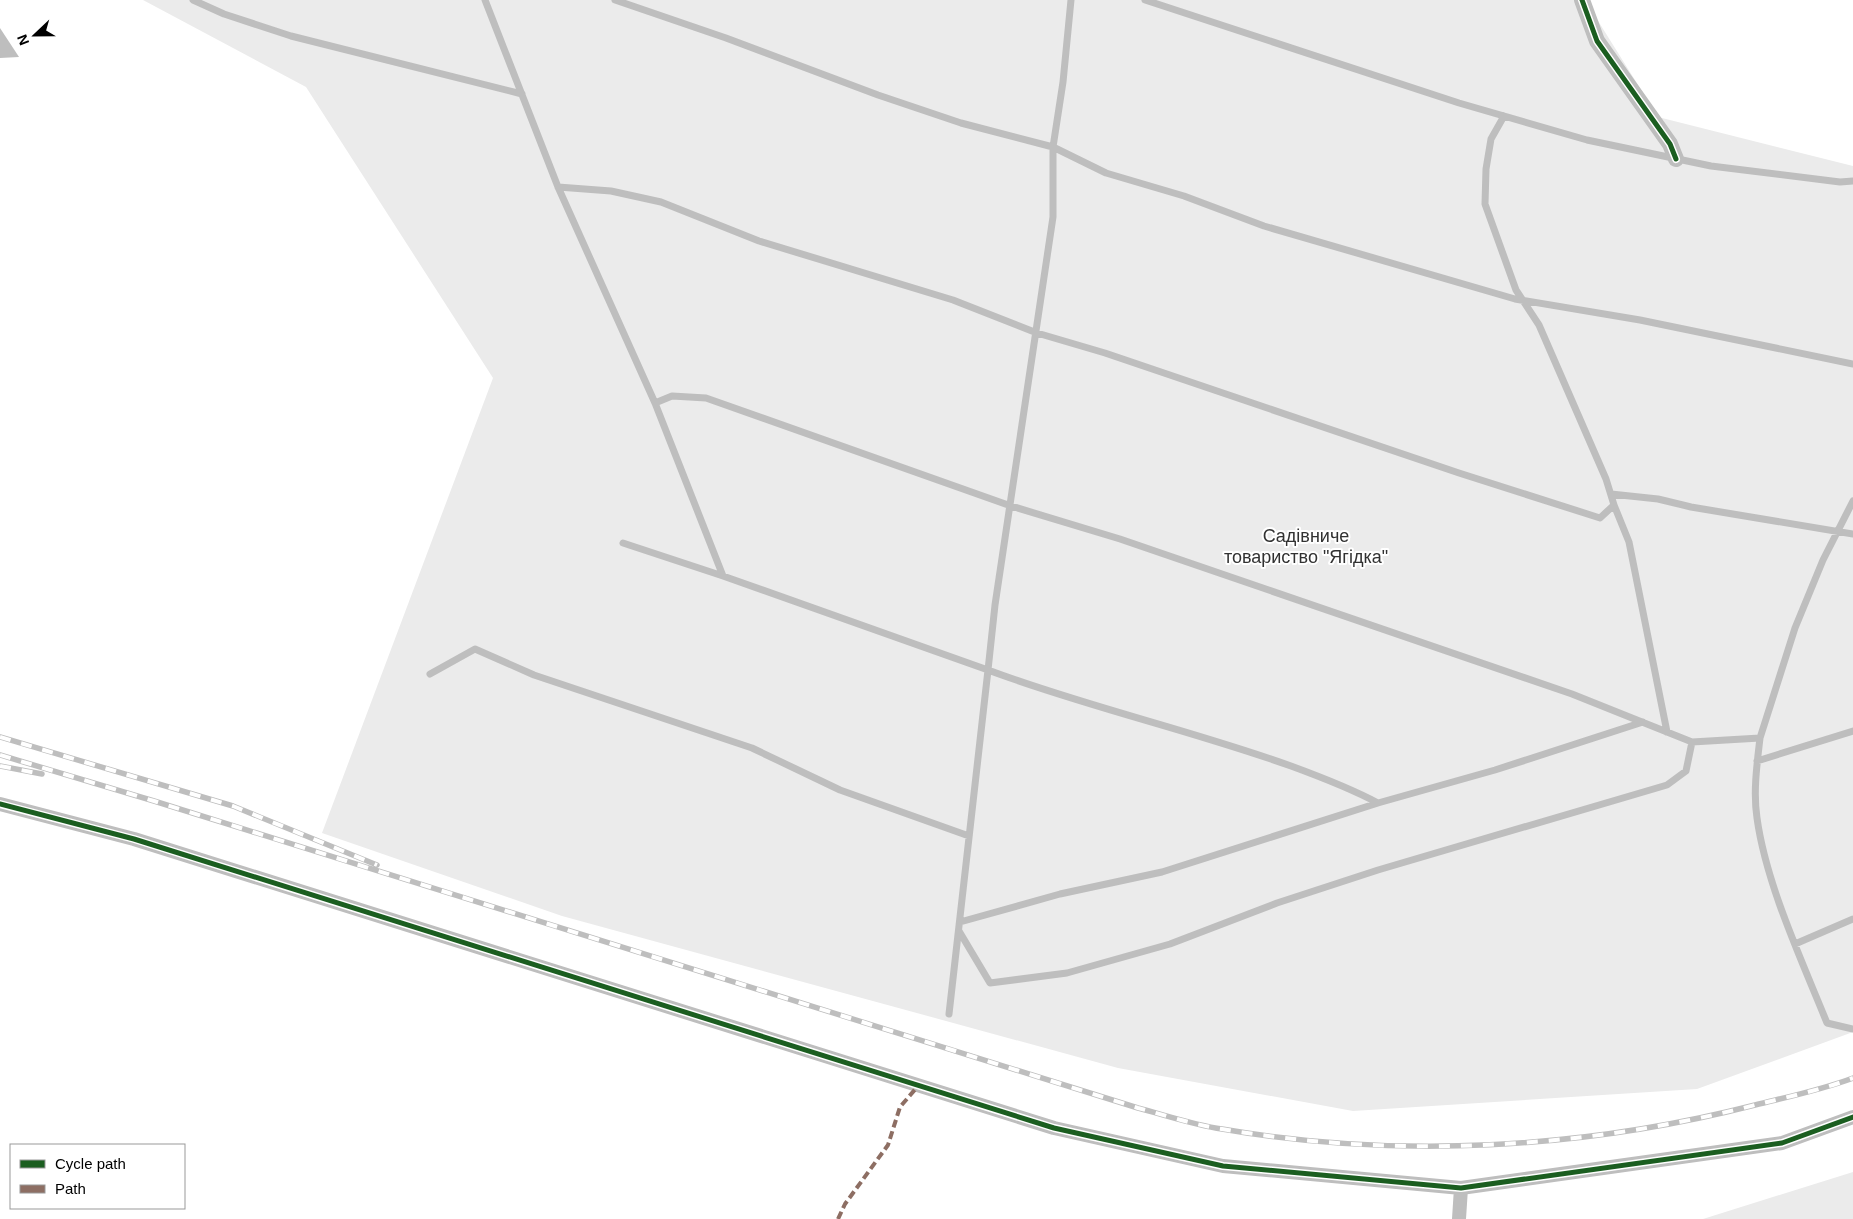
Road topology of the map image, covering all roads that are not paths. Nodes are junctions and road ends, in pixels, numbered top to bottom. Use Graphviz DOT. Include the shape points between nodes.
graph roads {
  1 [pos="193,0"];
  2 [pos="486,0"];
  3 [pos="615,0"];
  4 [pos="1071,0"];
  5 [pos="1145,0"];
  6 [pos="1582,0"];
  7 [pos="522,94"];
  8 [pos="1504,116"];
  9 [pos="1053,147"];
  10 [pos="1676,159"];
  11 [pos="1853,181"];
  12 [pos="558,187"];
  13 [pos="1037,333"];
  14 [pos="1853,364"];
  15 [pos="655,403"];
  16 [pos="1611,494"];
  17 [pos="1853,502"];
  18 [pos="1614,505"];
  19 [pos="1011,506"];
  20 [pos="1853,534"];
  21 [pos="623,543"];
  22 [pos="724,576"];
  23 [pos="988,670"];
  24 [pos="430,674"];
  25 [pos="1643,722"];
  26 [pos="1853,731"];
  27 [pos="1667,732"];
  28 [pos="1760,738"];
  29 [pos="1692,742"];
  30 [pos="1757,761"];
  31 [pos="1378,803"];
  32 [pos="0,804"];
  33 [pos="969,836"];
  34 [pos="1853,919"];
  35 [pos="960,922"];
  36 [pos="959,930"];
  37 [pos="1795,944"];
  38 [pos="949,1014"];
  39 [pos="1853,1029"];
  40 [pos="1853,1117"];
  41 [pos="1461,1188"];
  42 [pos="1459,1219"];
  1 -- 7 [label="lane" via="291,36"];
  2 -- 7 [label="lane"];
  3 -- 9 [label="lane" via="960,123"];
  4 -- 9 [label="lane"];
  5 -- 8 [label="lane"];
  6 -- 10 [label="street" via="1597,41 1670,144"];
  7 -- 12 [label="lane"];
  8 -- 10 [label="lane" via="1587,140"];
  8 -- 16 [label="lane" via="1491,139 1486,168 1486,204 1516,290 1539,325"];
  9 -- 13 [label="lane" via="1052,217"];
  9 -- 14 [label="lane" via="1106,173 1184,196 1264,226 1515,299 1640,320"];
  10 -- 11 [label="lane" via="1711,166"];
  12 -- 13 [label="lane" via="611,191 661,202 759,241 953,300"];
  12 -- 15 [label="lane"];
  13 -- 18 [label="lane" via="1600,518"];
  13 -- 19 [label="lane"];
  15 -- 19 [label="lane" via="672,396 706,398"];
  15 -- 22 [label="lane"];
  16 -- 18 [label="lane"];
  16 -- 20 [label="lane" via="1658,499 1691,508"];
  17 -- 28 [label="lane" via="1823,560 1795,628"];
  18 -- 27 [label="lane" via="1629,542"];
  19 -- 23 [label="lane"];
  19 -- 25 [label="lane" via="1414,639"];
  21 -- 22 [label="lane"];
  22 -- 23 [label="lane"];
  23 -- 31 [label="lane" via="1046,692 1249,751 1352,789"];
  23 -- 33 [label="lane"];
  24 -- 33 [label="lane" via="474,649 534,675 752,748 840,790"];
  25 -- 27 [label="lane"];
  25 -- 31 [label="lane" via="1495,770"];
  26 -- 30 [label="lane"];
  27 -- 29 [label="lane"];
  28 -- 29 [label="lane"];
  28 -- 30 [label="lane"];
  29 -- 36 [label="lane" via="1686,771 1667,785 1378,870 1277,903 1170,944 1067,973 990,983"];
  30 -- 37 [label="lane" via="1756,818"];
  31 -- 35 [label="lane" via="1162,872 1060,894"];
  32 -- 41 [label="street" via="134,839 1054,1128 1223,1166"];
  33 -- 35 [label="lane"];
  34 -- 37 [label="lane"];
  35 -- 36 [label="lane"];
  36 -- 38 [label="lane"];
  37 -- 39 [label="lane" via="1827,1023"];
  40 -- 41 [label="street" via="1782,1143"];
  41 -- 42 [label="street"];
}
